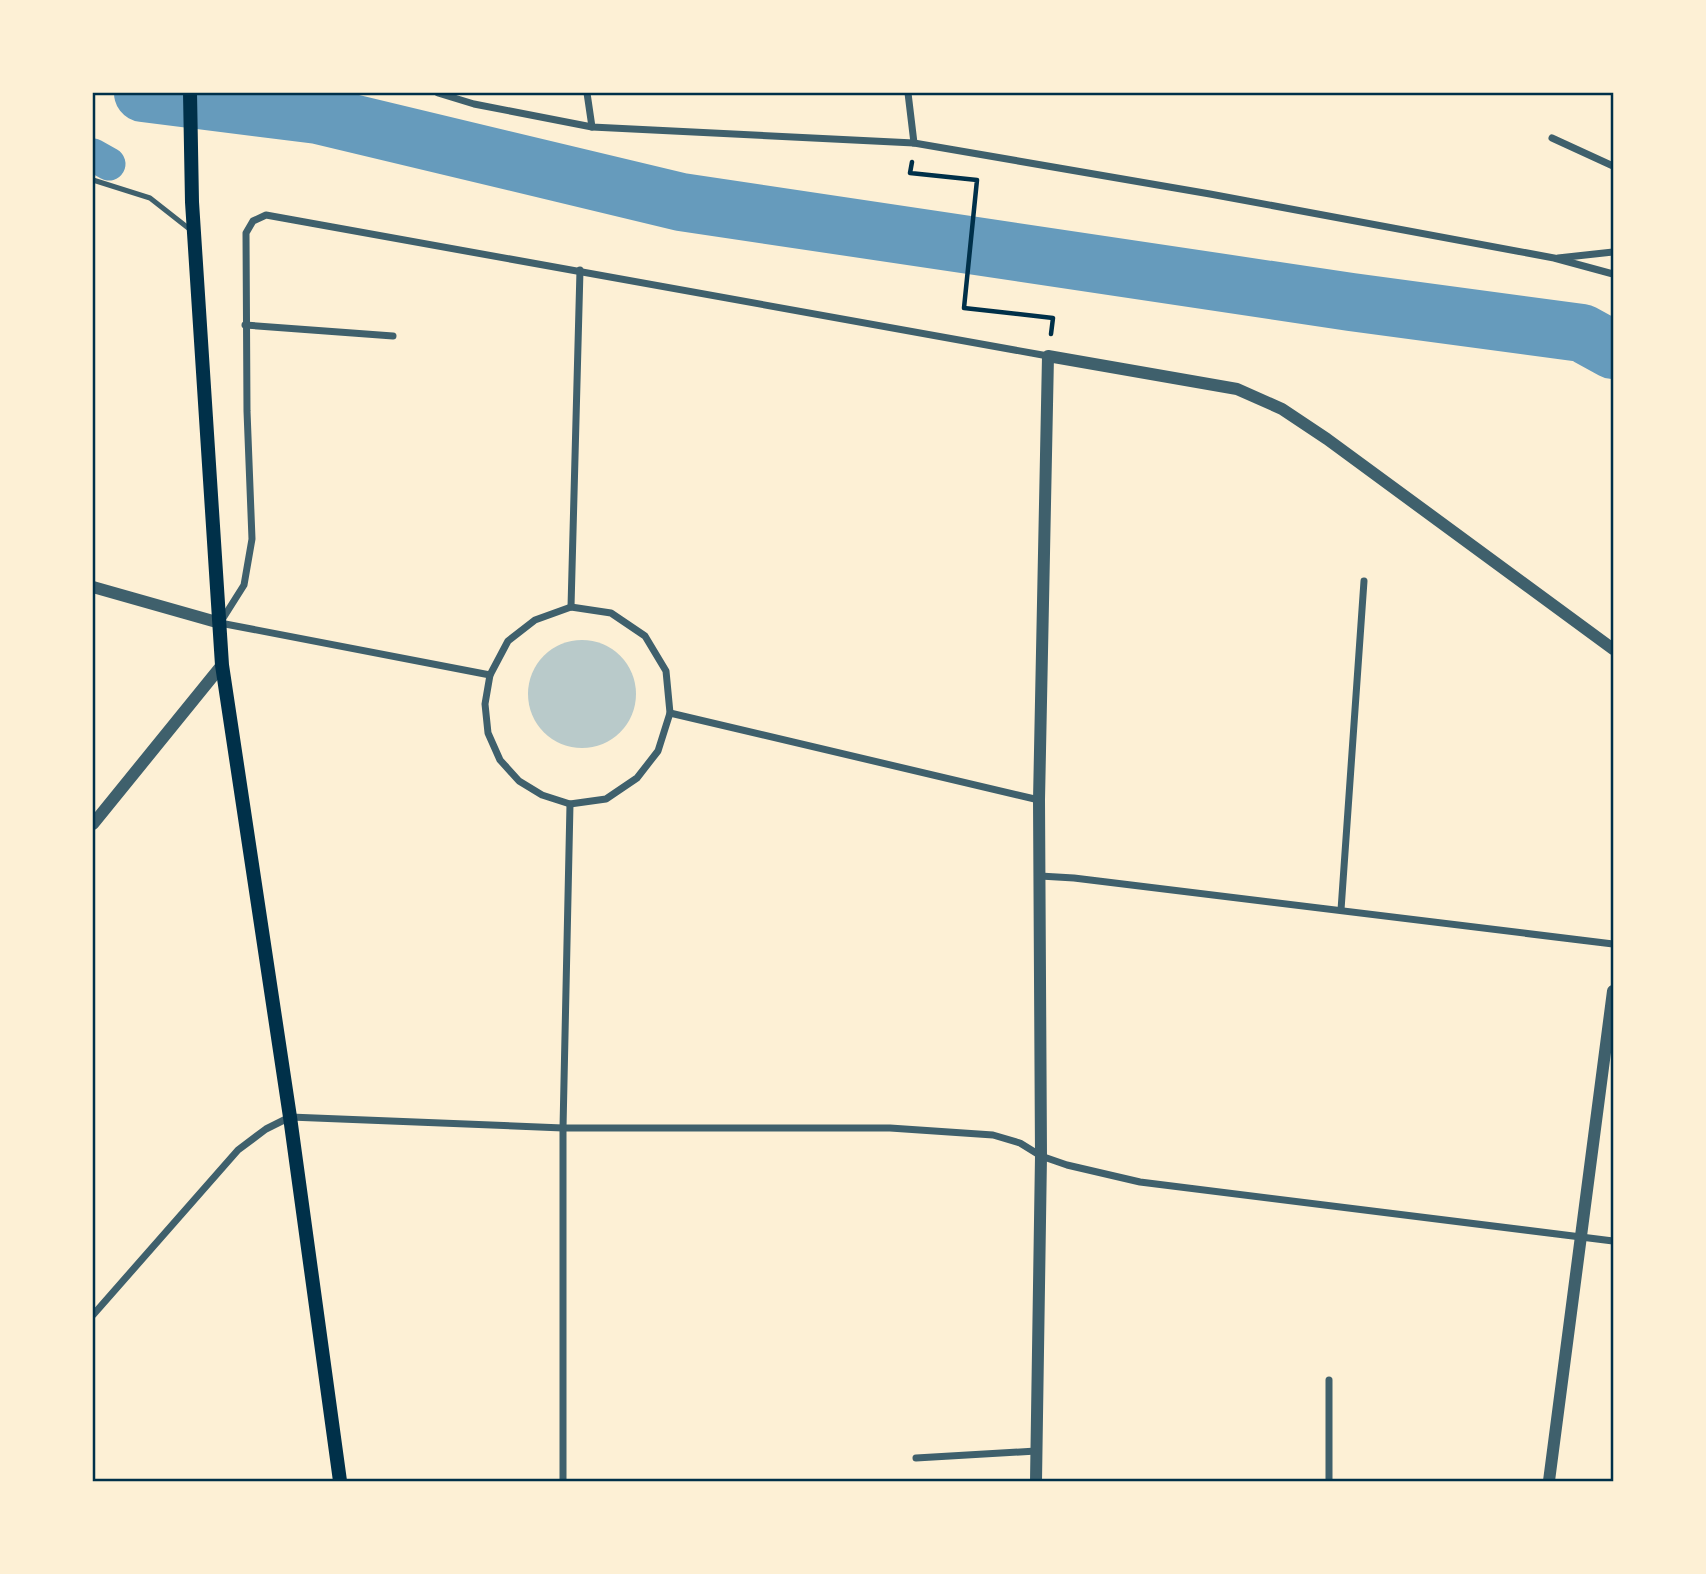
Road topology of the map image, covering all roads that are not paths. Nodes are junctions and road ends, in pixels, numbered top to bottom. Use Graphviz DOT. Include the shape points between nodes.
graph roads {
  1 [pos="190,93"];
  2 [pos="438,93"];
  3 [pos="587,93"];
  4 [pos="908,93"];
  5 [pos="592,127"];
  6 [pos="1552,138"];
  7 [pos="914,143"];
  8 [pos="1613,166"];
  9 [pos="93,180"];
  10 [pos="194,233"];
  11 [pos="1613,252"];
  12 [pos="1554,258"];
  13 [pos="580,270"];
  14 [pos="1613,274"];
  15 [pos="245,325"];
  16 [pos="393,336"];
  17 [pos="1048,356"];
  18 [pos="1364,581"];
  19 [pos="93,587"];
  20 [pos="571,607"];
  21 [pos="220,623"];
  22 [pos="1613,649"];
  23 [pos="222,665"];
  24 [pos="490,675"];
  25 [pos="670,713"];
  26 [pos="1039,800"];
  27 [pos="570,804"];
  28 [pos="93,824"];
  29 [pos="1040,876"];
  30 [pos="1341,910"];
  31 [pos="1613,944"];
  32 [pos="1613,991"];
  33 [pos="290,1117"];
  34 [pos="563,1128"];
  35 [pos="1041,1156"];
  36 [pos="1582,1238"];
  37 [pos="1613,1241"];
  38 [pos="93,1315"];
  39 [pos="1329,1380"];
  40 [pos="1036,1451"];
  41 [pos="916,1458"];
  42 [pos="340,1481"];
  43 [pos="563,1481"];
  44 [pos="1036,1481"];
  45 [pos="1329,1481"];
  46 [pos="1549,1481"];
  1 -- 10 [label="main road"];
  2 -- 5 [label="street"];
  3 -- 5 [label="street"];
  4 -- 7 [label="street"];
  5 -- 7 [label="street"];
  6 -- 8 [label="street"];
  7 -- 12 [label="street"];
  9 -- 10 [label="lane" via="150,198"];
  10 -- 21 [label="main road"];
  11 -- 12 [label="street"];
  12 -- 14 [label="street"];
  13 -- 15 [label="street" via="266,215 253,221 246,233"];
  13 -- 17 [label="street"];
  13 -- 20 [label="street"];
  15 -- 16 [label="street"];
  15 -- 21 [label="street" via="252,538 244,585"];
  17 -- 22 [label="street" via="1237,389 1282,409"];
  17 -- 26 [label="street"];
  18 -- 30 [label="street"];
  19 -- 21 [label="street"];
  20 -- 24 [label="street" via="534,620 508,641"];
  20 -- 25 [label="street" via="611,613 645,636 666,671"];
  21 -- 23 [label="main road"];
  21 -- 24 [label="street"];
  23 -- 28 [label="street"];
  23 -- 33 [label="main road"];
  24 -- 27 [label="street" via="485,704 488,733 500,760 519,781"];
  25 -- 26 [label="street"];
  25 -- 27 [label="street" via="658,751 637,778 606,799"];
  26 -- 29 [label="street"];
  27 -- 34 [label="street"];
  29 -- 30 [label="street"];
  29 -- 35 [label="street"];
  30 -- 31 [label="street"];
  32 -- 36 [label="street"];
  33 -- 34 [label="street"];
  33 -- 38 [label="street" via="238,1150"];
  33 -- 42 [label="main road"];
  34 -- 35 [label="street" via="890,1128 993,1135"];
  34 -- 43 [label="street"];
  35 -- 36 [label="street" via="1140,1182"];
  35 -- 40 [label="street"];
  36 -- 37 [label="street"];
  36 -- 46 [label="street"];
  39 -- 45 [label="street"];
  40 -- 41 [label="street"];
  40 -- 44 [label="street"];
}
